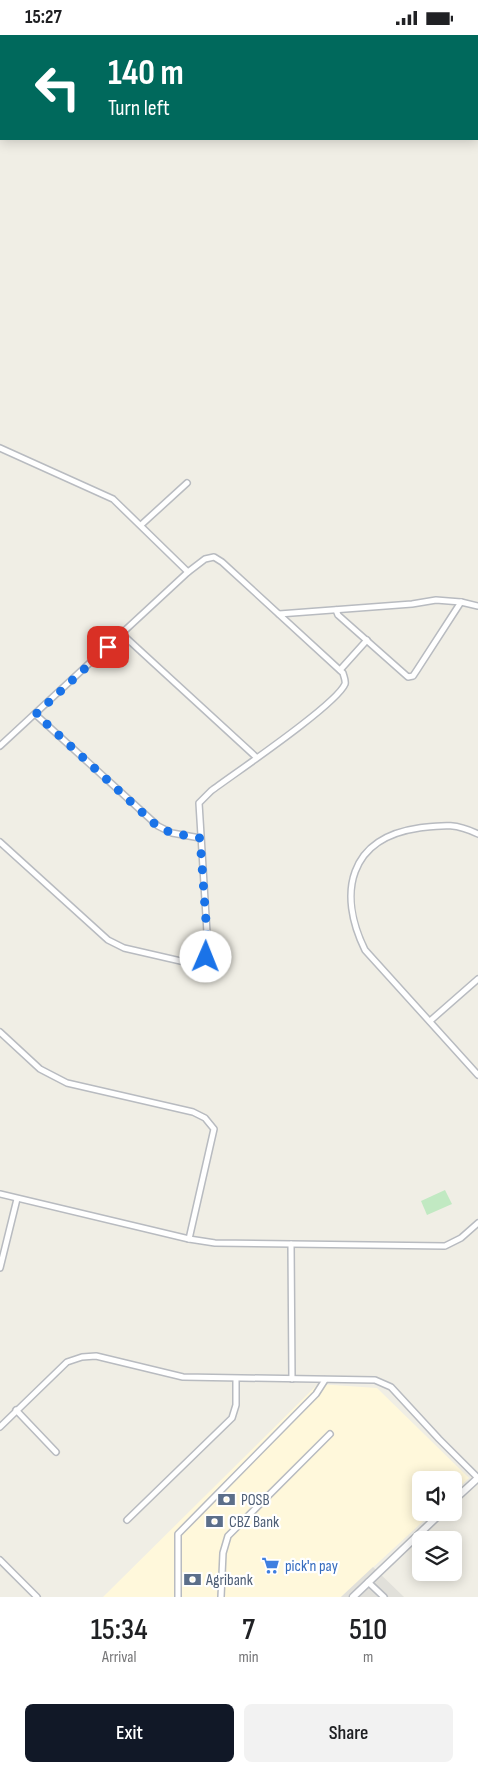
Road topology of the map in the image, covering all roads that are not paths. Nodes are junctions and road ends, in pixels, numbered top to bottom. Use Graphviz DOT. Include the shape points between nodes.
graph roads {
  1 [pos="0,448"];
  2 [pos="187,483"];
  3 [pos="141,525"];
  4 [pos="188,572"];
  5 [pos="461,602"];
  6 [pos="478,606"];
  7 [pos="336,610"];
  8 [pos="279,614"];
  9 [pos="122,634"];
  10 [pos="367,640"];
  11 [pos="340,670"];
  12 [pos="36,714"];
  13 [pos="0,746"];
  14 [pos="256,757"];
  15 [pos="478,834"];
  16 [pos="200,838"];
  17 [pos="0,842"];
  18 [pos="478,979"];
  19 [pos="430,1021"];
  20 [pos="0,1032"];
  21 [pos="478,1075"];
  22 [pos="0,1194"];
  23 [pos="17,1199"];
  24 [pos="478,1223"];
  25 [pos="189,1239"];
  26 [pos="291,1243"];
  27 [pos="0,1268"];
  28 [pos="236,1379"];
  29 [pos="292,1379"];
  30 [pos="325,1380"];
  31 [pos="16,1410"];
  32 [pos="0,1427"];
  33 [pos="330,1434"];
  34 [pos="56,1452"];
  35 [pos="478,1478"];
  36 [pos="462,1493"];
  37 [pos="127,1520"];
  38 [pos="433,1521"];
  39 [pos="1,1562"];
  40 [pos="368,1583"];
  41 [pos="37,1597"];
  42 [pos="178,1597"];
  43 [pos="221,1597"];
  44 [pos="353,1597"];
  45 [pos="384,1597"];
  1 -- 3 [label="street" via="113,499"];
  2 -- 3 [label="street"];
  3 -- 4 [label="street"];
  4 -- 8 [label="street" via="205,559 214,557"];
  4 -- 9 [label="street"];
  5 -- 6 [label="street"];
  5 -- 7 [label="street" via="436,600"];
  5 -- 10 [label="street" via="413,675 408,677 402,673"];
  7 -- 8 [label="street"];
  7 -- 10 [label="street"];
  8 -- 11 [label="street"];
  9 -- 12 [label="street"];
  9 -- 14 [label="street"];
  10 -- 11 [label="street"];
  11 -- 14 [label="street" via="344,673 344,685 327,704"];
  12 -- 13 [label="street"];
  12 -- 16 [label="street" via="158,827"];
  14 -- 16 [label="street" via="199,803"];
  15 -- 19 [label="street" via="460,825 402,831 378,842 358,863 352,881 355,931 365,951"];
  16 -- 17 [label="street" via="208,949 204,962 198,965 124,948 108,939"];
  18 -- 19 [label="street"];
  19 -- 21 [label="street"];
  20 -- 25 [label="street" via="40,1069 67,1083 193,1112 205,1118 214,1129"];
  22 -- 23 [label="street"];
  23 -- 25 [label="street"];
  23 -- 27 [label="street"];
  24 -- 26 [label="street" via="461,1238 445,1246"];
  25 -- 26 [label="street" via="216,1243"];
  26 -- 29 [label="street"];
  28 -- 29 [label="street"];
  28 -- 31 [label="street" via="183,1377 96,1356 82,1357 67,1362"];
  28 -- 37 [label="street" via="236,1405 232,1418"];
  29 -- 30 [label="street"];
  30 -- 35 [label="street" via="375,1380 391,1387"];
  30 -- 42 [label="street" via="316,1394 178,1534"];
  31 -- 32 [label="street"];
  31 -- 34 [label="street"];
  33 -- 43 [label="street" via="228,1536 223,1553"];
  35 -- 36 [label="street"];
  38 -- 40 [label="street"];
  39 -- 41 [label="street"];
  40 -- 44 [label="street"];
  40 -- 45 [label="street"];
}
